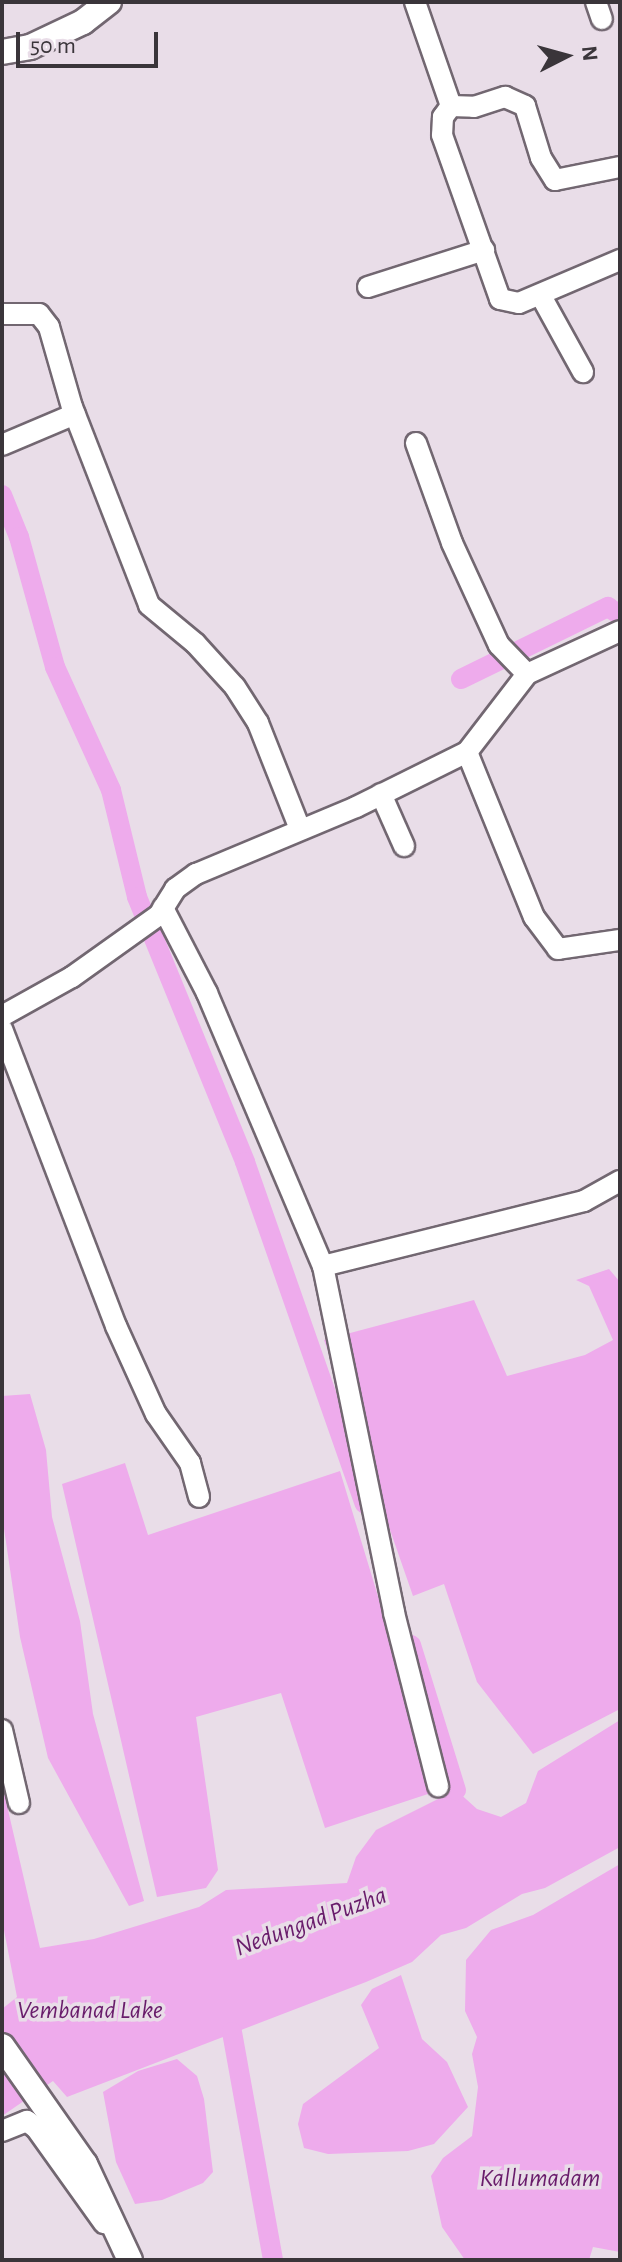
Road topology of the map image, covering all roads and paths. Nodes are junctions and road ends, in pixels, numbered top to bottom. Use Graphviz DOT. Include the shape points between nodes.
graph roads {
  1 [pos="109,2"];
  2 [pos="415,2"];
  3 [pos="2,52"];
  4 [pos="451,106"];
  5 [pos="620,167"];
  6 [pos="484,250"];
  7 [pos="620,260"];
  8 [pos="368,287"];
  9 [pos="541,296"];
  10 [pos="2,314"];
  11 [pos="583,372"];
  12 [pos="75,414"];
  13 [pos="416,443"];
  14 [pos="2,445"];
  15 [pos="620,631"];
  16 [pos="527,674"];
  17 [pos="467,752"];
  18 [pos="381,794"];
  19 [pos="300,829"];
  20 [pos="404,846"];
  21 [pos="161,912"];
  22 [pos="620,940"];
  23 [pos="2,1016"];
  24 [pos="2,1029"];
  25 [pos="620,1181"];
  26 [pos="323,1266"];
  27 [pos="199,1497"];
  28 [pos="2,1730"];
  29 [pos="438,1786"];
  30 [pos="19,1803"];
  31 [pos="2,2046"];
  32 [pos="2,2131"];
  33 [pos="130,2259"];
  1 -- 3 [label="street" via="57,35"];
  2 -- 4 [label="street"];
  4 -- 5 [label="street" via="474,107 505,97 525,106 541,158 555,180"];
  4 -- 6 [label="street" via="443,117 442,135"];
  6 -- 8 [label="street"];
  6 -- 9 [label="street" via="500,299 519,303"];
  7 -- 9 [label="street"];
  9 -- 11 [label="street"];
  10 -- 12 [label="street" via="39,314 49,327"];
  12 -- 14 [label="street"];
  12 -- 19 [label="street" via="149,605 195,643 235,687 258,723"];
  13 -- 16 [label="street" via="452,543 499,645"];
  15 -- 16 [label="street"];
  16 -- 17 [label="street"];
  17 -- 18 [label="street"];
  17 -- 22 [label="street" via="534,917 558,949"];
  18 -- 19 [label="street"];
  18 -- 20 [label="street"];
  19 -- 21 [label="street" via="196,874 175,889"];
  21 -- 23 [label="street" via="72,977"];
  21 -- 26 [label="street" via="207,993"];
  24 -- 27 [label="street" via="105,1300 156,1414 190,1463"];
  25 -- 26 [label="street" via="584,1201"];
  26 -- 29 [label="street" via="394,1613"];
  28 -- 30 [label="street"];
  31 -- 33 [label="street" via="44,2101 108,2204"];
  32 -- 33 [label="street" via="27,2121 36,2128"];
}
